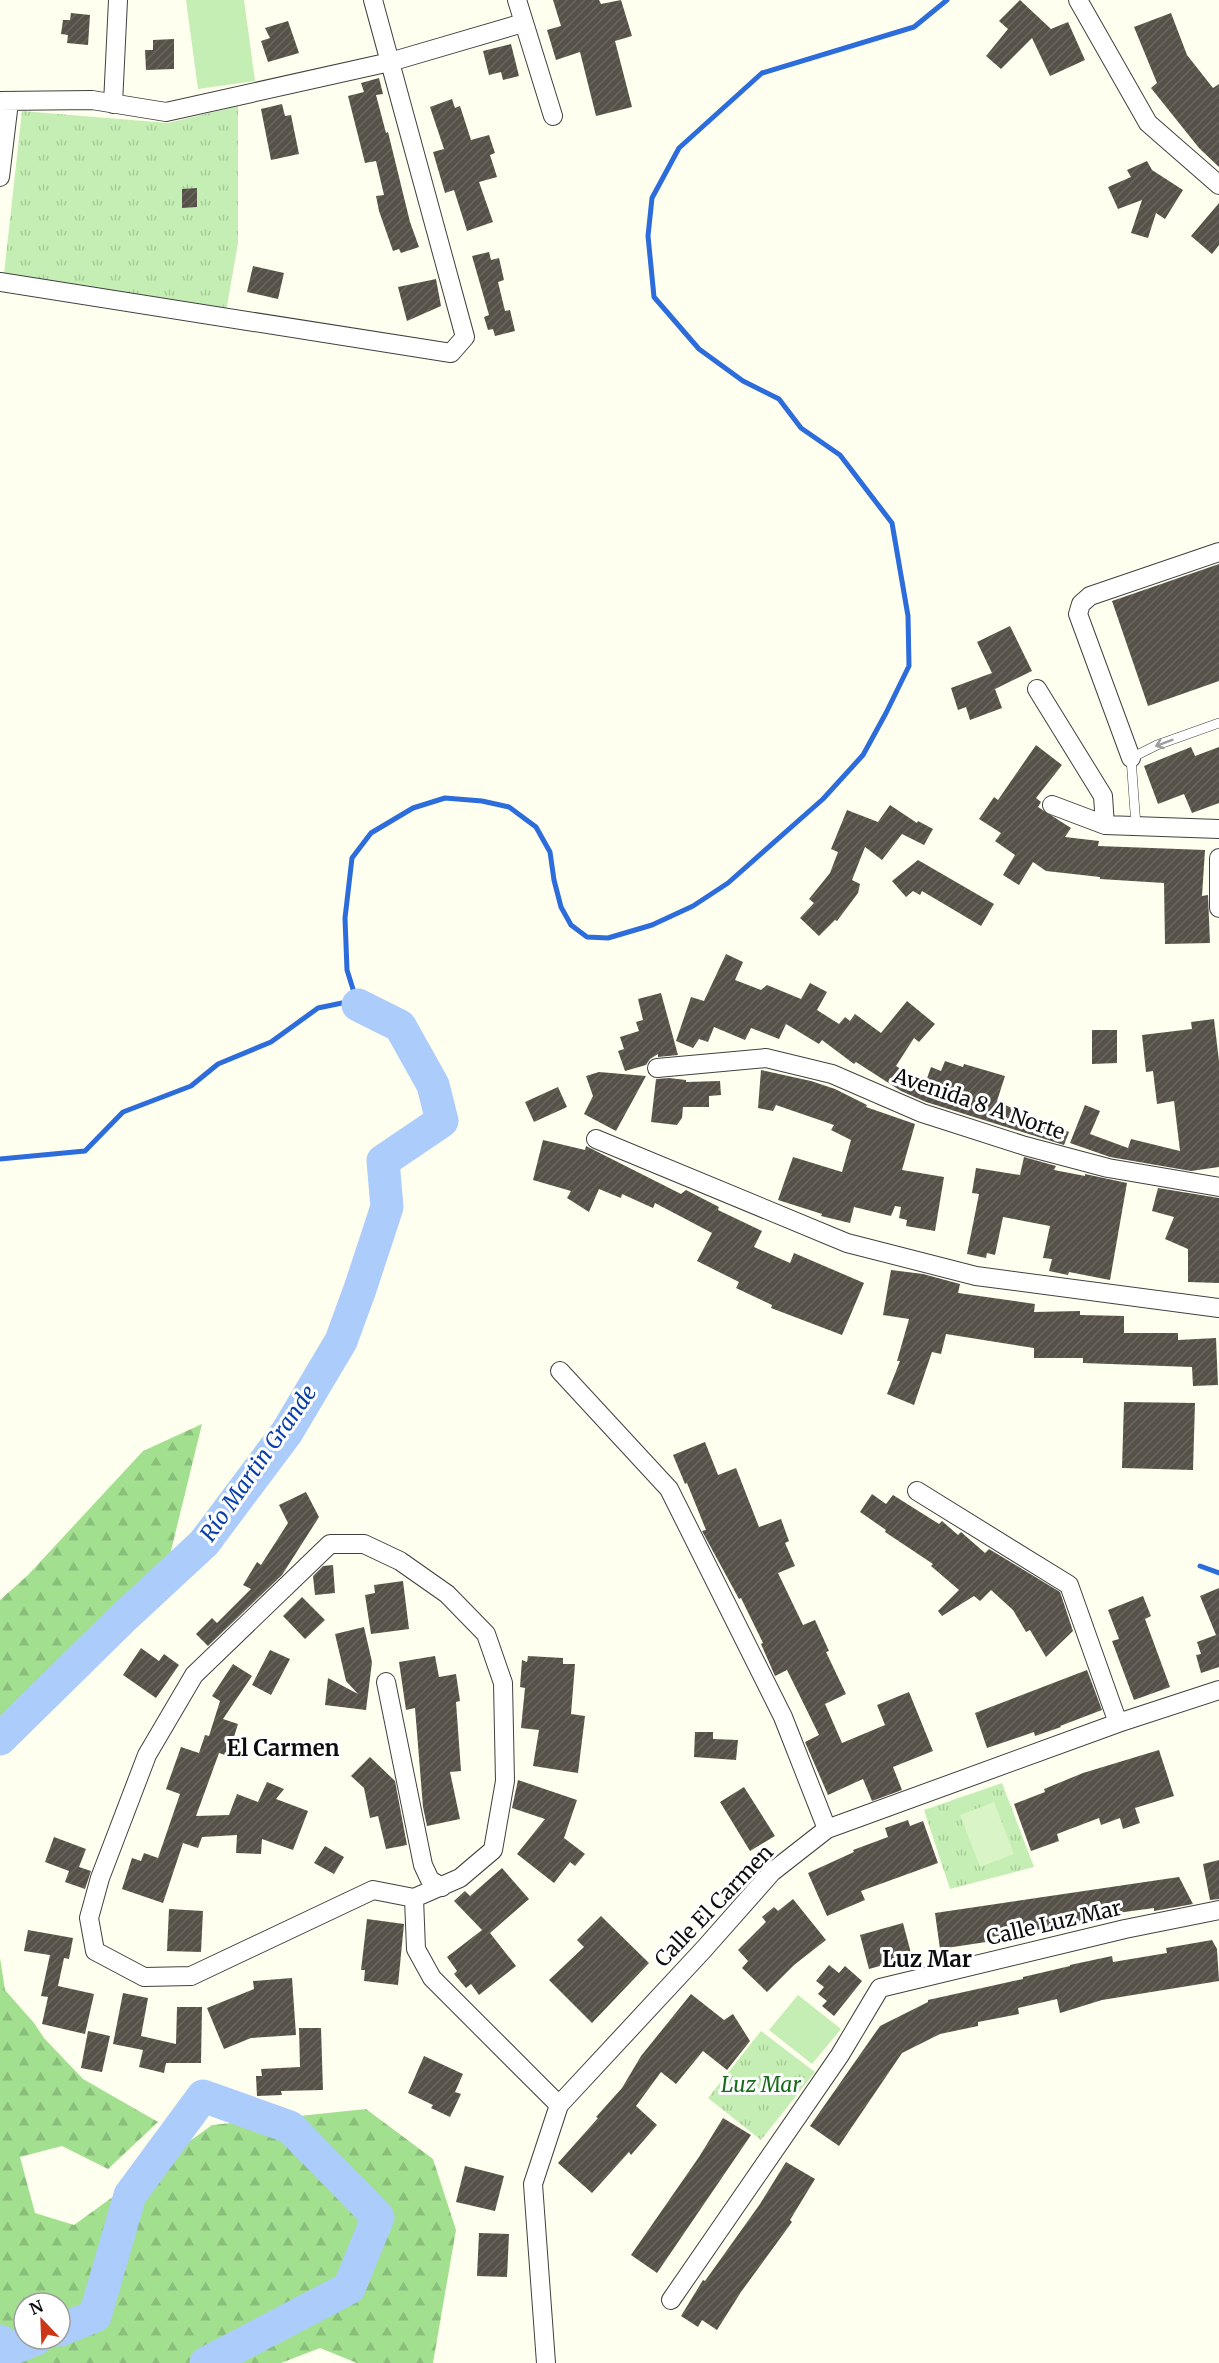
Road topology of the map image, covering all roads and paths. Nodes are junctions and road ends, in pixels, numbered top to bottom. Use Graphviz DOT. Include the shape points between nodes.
graph roads {
  1 [pos="118,0"];
  2 [pos="373,0"];
  3 [pos="517,0"];
  4 [pos="1078,0"];
  5 [pos="523,23"];
  6 [pos="390,62"];
  7 [pos="4,101"];
  8 [pos="113,104"];
  9 [pos="553,116"];
  10 [pos="0,177"];
  11 [pos="1219,185"];
  12 [pos="0,282"];
  13 [pos="1219,552"];
  14 [pos="1037,689"];
  15 [pos="1219,723"];
  16 [pos="1131,758"];
  17 [pos="1052,805"];
  18 [pos="1105,825"];
  19 [pos="1136,826"];
  20 [pos="1219,829"];
  21 [pos="1219,858"];
  22 [pos="1219,908"];
  23 [pos="657,1068"];
  24 [pos="596,1139"];
  25 [pos="1219,1187"];
  26 [pos="1219,1308"];
  27 [pos="560,1371"];
  28 [pos="917,1491"];
  29 [pos="386,1682"];
  30 [pos="1219,1690"];
  31 [pos="1118,1723"];
  32 [pos="827,1829"];
  33 [pos="442,1887"];
  34 [pos="414,1898"];
  35 [pos="1219,1910"];
  36 [pos="559,2105"];
  37 [pos="671,2300"];
  38 [pos="546,2363"];
  1 -- 8 [label="street"];
  2 -- 6 [label="street"];
  3 -- 5 [label="street"];
  4 -- 11 [label="street" via="1148,123"];
  5 -- 6 [label="street"];
  5 -- 9 [label="street"];
  6 -- 8 [label="street" via="166,112"];
  6 -- 12 [label="street" via="465,337 451,353"];
  7 -- 8 [label="street" via="92,100"];
  7 -- 10 [label="street"];
  13 -- 16 [label="street" via="1090,596 1081,604 1078,614"];
  14 -- 18 [label="street" via="1103,796"];
  15 -- 16 [label="lane, one-way"];
  16 -- 19 [label="lane"];
  17 -- 18 [label="street"];
  18 -- 19 [label="street"];
  19 -- 20 [label="street"];
  21 -- 22 [label="street"];
  23 -- 25 [label="street, Avenida 8 A Norte" via="766,1058 832,1074 922,1113 1024,1146 1108,1168"];
  24 -- 26 [label="street" via="847,1243 976,1276"];
  27 -- 32 [label="street" via="669,1489 783,1718"];
  28 -- 31 [label="street" via="1069,1585"];
  29 -- 33 [label="street" via="423,1865 430,1880"];
  30 -- 31 [label="street, Calle El Carmen"];
  31 -- 32 [label="street, Calle El Carmen"];
  32 -- 36 [label="street, Calle El Carmen" via="772,1872"];
  33 -- 34 [label="street"];
  33 -- 34 [label="street" via="460,1878 493,1850 504,1781 503,1683 486,1634 447,1594 400,1561 364,1544 330,1544 194,1675 147,1755 100,1878 89,1918 95,1951 144,1977 191,1976 373,1890"];
  34 -- 36 [label="street" via="416,1949 432,1978"];
  35 -- 37 [label="street, Calle Luz Mar" via="880,1988 840,2055"];
  36 -- 38 [label="street, Calle El Carmen" via="533,2184"];
}
